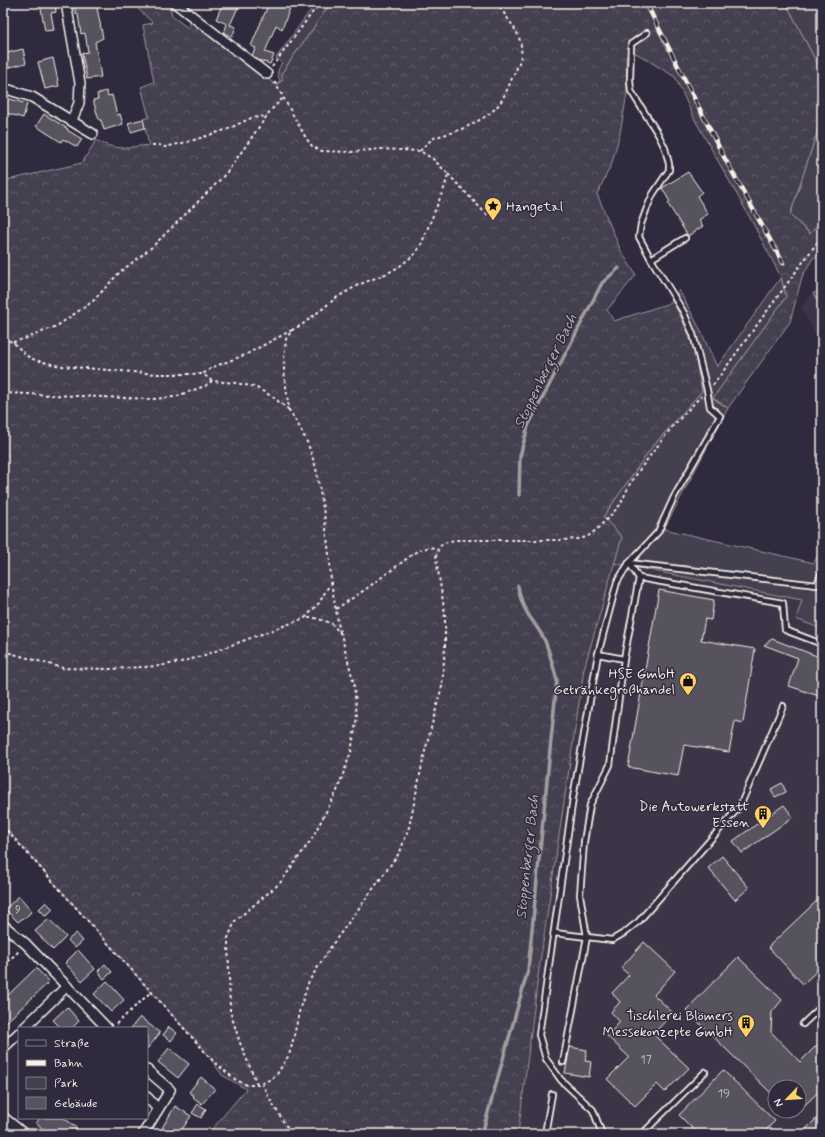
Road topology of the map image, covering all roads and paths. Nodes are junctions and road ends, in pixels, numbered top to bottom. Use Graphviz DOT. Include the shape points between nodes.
graph roads {
  1 [pos="66,3"];
  2 [pos="175,3"];
  3 [pos="318,3"];
  4 [pos="498,3"];
  5 [pos="647,33"];
  6 [pos="267,74"];
  7 [pos="3,88"];
  8 [pos="283,98"];
  9 [pos="266,116"];
  10 [pos="72,120"];
  11 [pos="93,134"];
  12 [pos="152,145"];
  13 [pos="420,151"];
  14 [pos="448,174"];
  15 [pos="487,215"];
  16 [pos="822,236"];
  17 [pos="685,238"];
  18 [pos="651,259"];
  19 [pos="292,330"];
  20 [pos="3,339"];
  21 [pos="13,342"];
  22 [pos="203,374"];
  23 [pos="212,381"];
  24 [pos="707,390"];
  25 [pos="3,393"];
  26 [pos="289,410"];
  27 [pos="437,549"];
  28 [pos="629,563"];
  29 [pos="822,572"];
  30 [pos="639,578"];
  31 [pos="331,582"];
  32 [pos="336,609"];
  33 [pos="304,618"];
  34 [pos="341,634"];
  35 [pos="822,644"];
  36 [pos="3,651"];
  37 [pos="598,654"];
  38 [pos="624,659"];
  39 [pos="783,706"];
  40 [pos="3,826"];
  41 [pos="3,924"];
  42 [pos="554,933"];
  43 [pos="587,937"];
  44 [pos="26,944"];
  45 [pos="3,966"];
  46 [pos="67,986"];
  47 [pos="152,990"];
  48 [pos="822,1006"];
  49 [pos="803,1024"];
  50 [pos="25,1027"];
  51 [pos="106,1027"];
  52 [pos="113,1027"];
  53 [pos="18,1034"];
  54 [pos="3,1048"];
  55 [pos="563,1062"];
  56 [pos="148,1071"];
  57 [pos="705,1072"];
  58 [pos="262,1083"];
  59 [pos="258,1085"];
  60 [pos="552,1094"];
  61 [pos="148,1098"];
  62 [pos="158,1109"];
  63 [pos="3,1118"];
  64 [pos="24,1134"];
  65 [pos="143,1134"];
  66 [pos="291,1134"];
  67 [pos="546,1134"];
  68 [pos="602,1134"];
  69 [pos="642,1134"];
  1 -- 10 [label="street" via="80,84 79,103"];
  2 -- 6 [label="street"];
  3 -- 6 [label="path"];
  4 -- 13 [label="path" via="516,32 522,53 508,90 495,110 456,131 436,137"];
  5 -- 18 [label="lane" via="631,44 631,91 658,134 669,164 669,170 653,194 641,224 639,237"];
  6 -- 8 [label="path" via="276,83"];
  7 -- 10 [label="street" via="32,97"];
  8 -- 9 [label="path"];
  8 -- 13 [label="path" via="306,138 312,146 321,151"];
  9 -- 12 [label="path" via="250,118 206,137 165,147"];
  9 -- 21 [label="path" via="217,183 152,247 119,273 93,301 57,326"];
  10 -- 11 [label="street"];
  13 -- 14 [label="path" via="433,159"];
  14 -- 15 [label="path"];
  14 -- 19 [label="path" via="421,244 414,254 388,273 358,285 336,298"];
  16 -- 24 [label="path" via="714,384"];
  17 -- 18 [label="lane"];
  18 -- 24 [label="lane" via="674,295 693,334"];
  19 -- 22 [label="path"];
  19 -- 26 [label="path" via="286,340 284,359"];
  20 -- 21 [label="path"];
  21 -- 22 [label="path" via="27,356 60,366 156,374"];
  22 -- 23 [label="path"];
  23 -- 25 [label="path" via="174,397 153,399"];
  23 -- 26 [label="path" via="254,388 273,397"];
  24 -- 27 [label="path" via="672,427 630,484 620,505 587,536 563,540 455,540 443,543"];
  24 -- 28 [label="lane" via="710,407 720,416 674,497 658,532"];
  26 -- 31 [label="path" via="300,426 316,468 325,520"];
  27 -- 32 [label="path" via="430,547 417,551"];
  27 -- 58 [label="path" via="444,614 442,686 409,827 400,852 309,981 289,1055 277,1074"];
  28 -- 29 [label="lane" via="817,585"];
  28 -- 30 [label="lane"];
  28 -- 37 [label="lane" via="617,582"];
  30 -- 35 [label="lane" via="783,603 785,630"];
  30 -- 38 [label="lane"];
  31 -- 32 [label="path"];
  31 -- 33 [label="path" via="319,603"];
  32 -- 34 [label="path"];
  33 -- 34 [label="path" via="327,621"];
  33 -- 36 [label="path" via="202,656 158,666 64,668"];
  34 -- 59 [label="path" via="354,684 356,717 349,758 336,791 311,840 280,883 235,921 228,938 230,1011"];
  37 -- 38 [label="lane"];
  37 -- 42 [label="lane" via="573,798"];
  38 -- 43 [label="lane" via="610,765 590,805 584,842 580,895"];
  39 -- 43 [label="lane" via="740,806 639,921 612,940"];
  40 -- 47 [label="path"];
  41 -- 44 [label="street"];
  42 -- 43 [label="lane"];
  42 -- 68 [label="lane" via="539,1035 546,1059 561,1080 593,1110"];
  43 -- 55 [label="lane"];
  44 -- 45 [label="path"];
  44 -- 46 [label="street"];
  46 -- 50 [label="street"];
  46 -- 51 [label="street"];
  47 -- 52 [label="path"];
  47 -- 59 [label="path" via="214,1062 236,1080 247,1085"];
  48 -- 49 [label="lane"];
  53 -- 54 [label="street"];
  56 -- 62 [label="street" via="170,1090"];
  57 -- 69 [label="lane"];
  58 -- 59 [label="path"];
  58 -- 66 [label="path"];
  60 -- 67 [label="lane"];
  61 -- 62 [label="street"];
  62 -- 65 [label="street"];
  63 -- 64 [label="street"];
}
